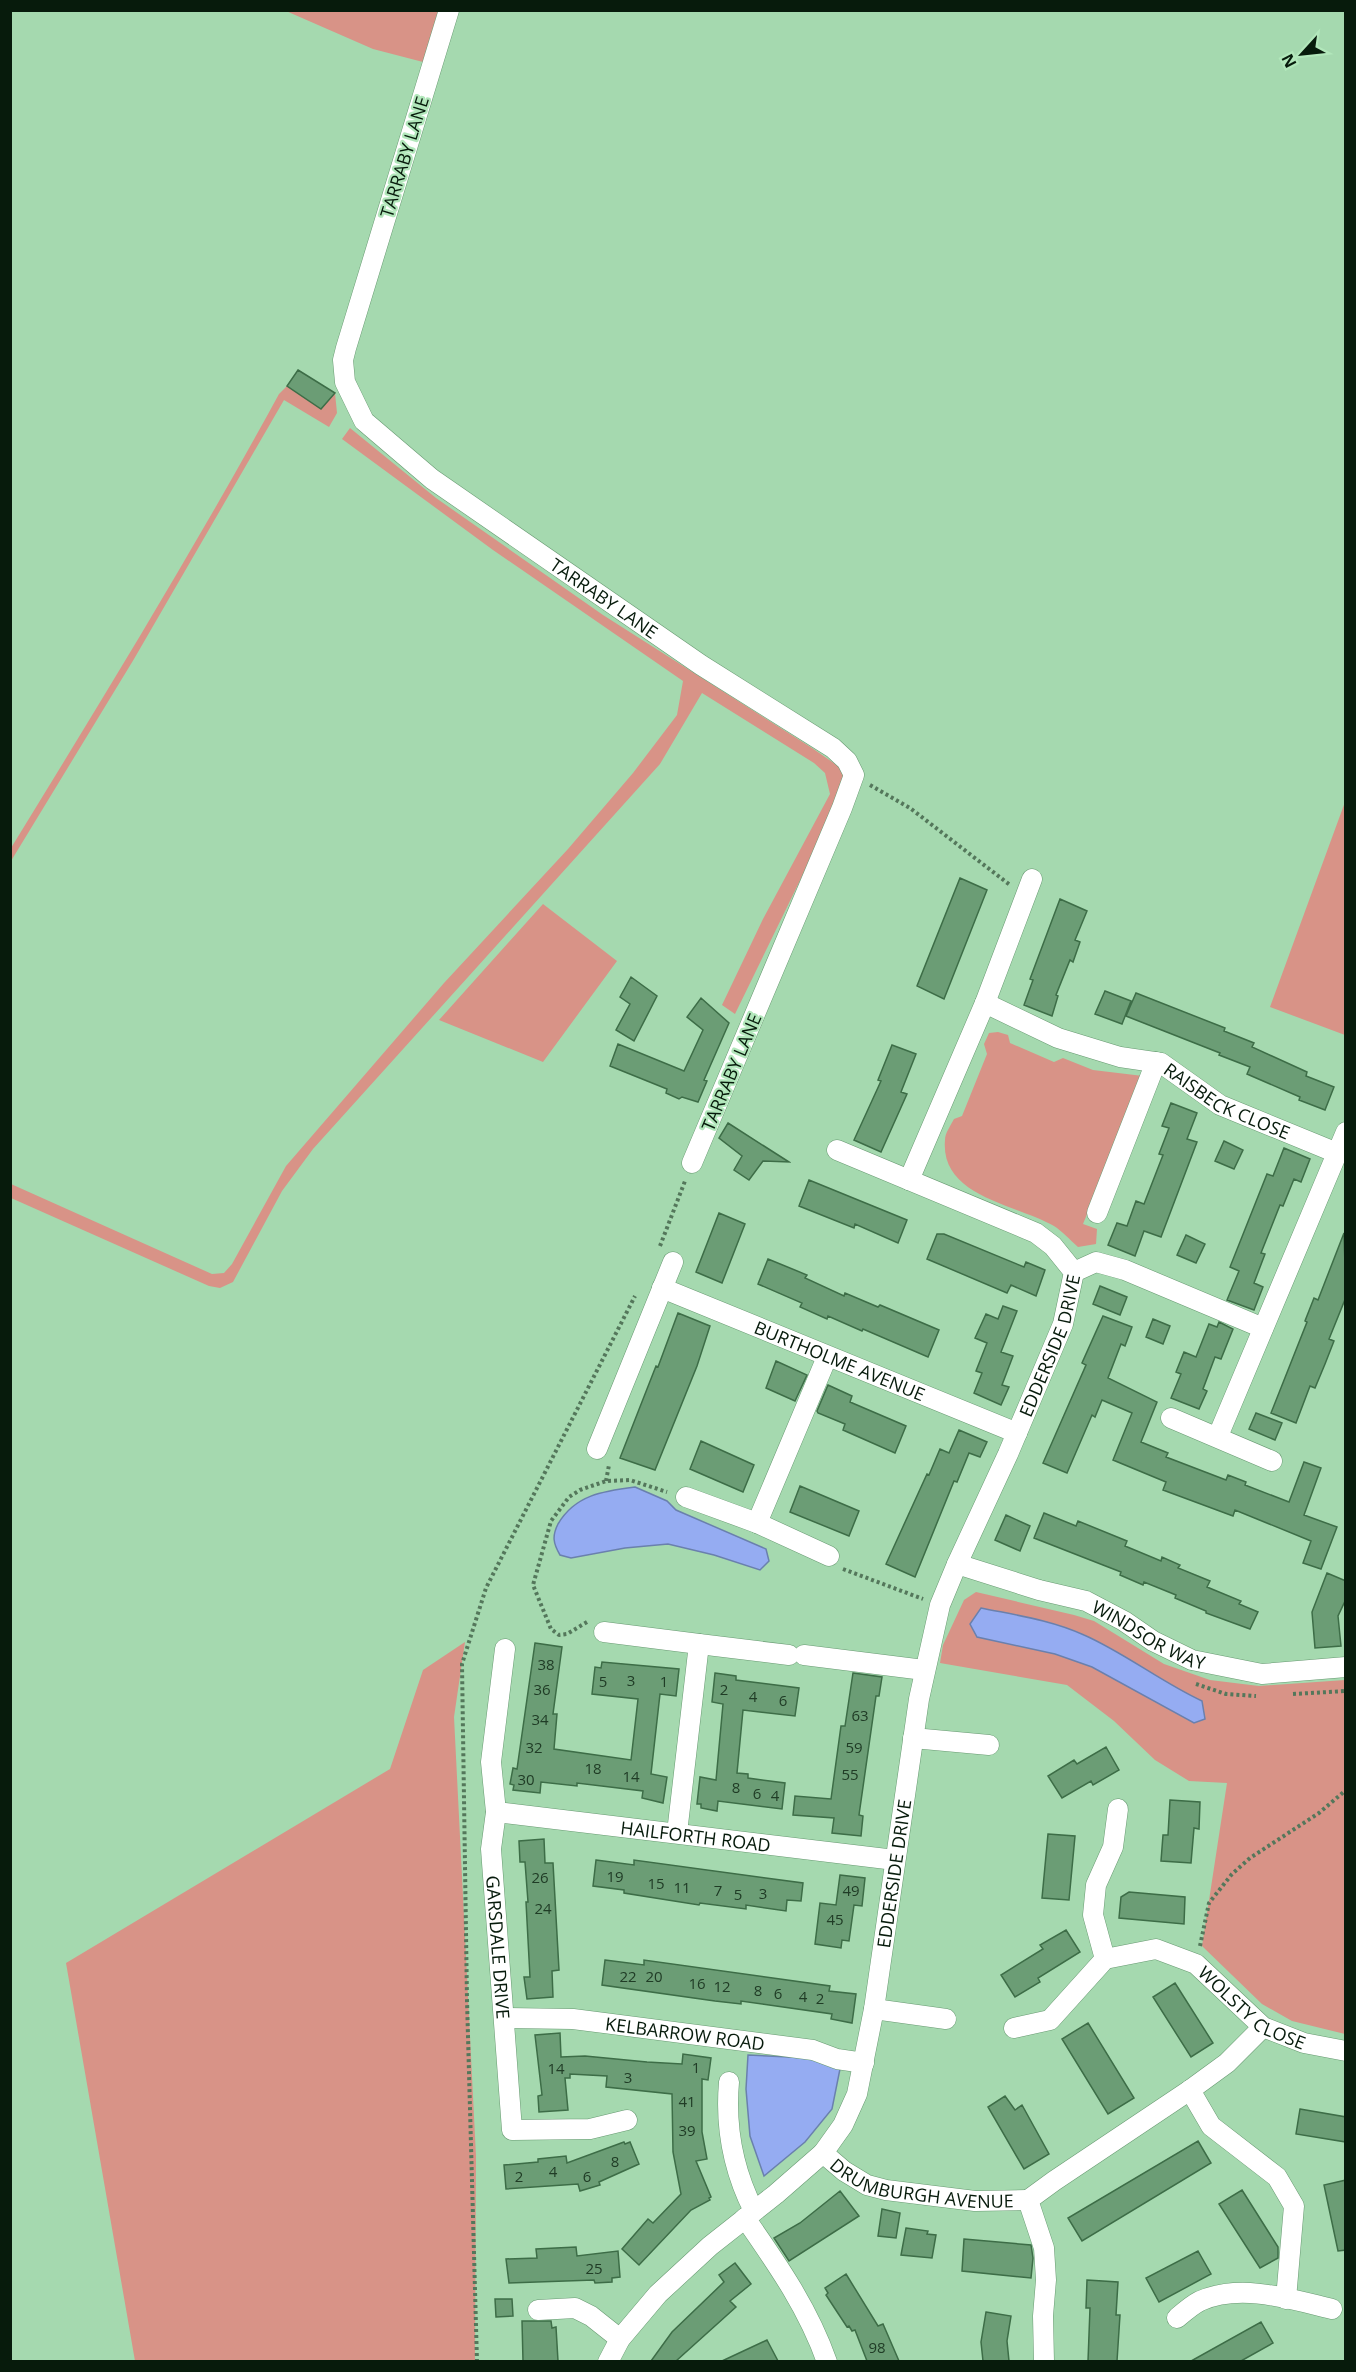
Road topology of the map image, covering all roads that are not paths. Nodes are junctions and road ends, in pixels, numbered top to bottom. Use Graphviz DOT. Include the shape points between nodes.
graph roads {
  1 [pos="449,10"];
  2 [pos="1032,879"];
  3 [pos="985,1003"];
  4 [pos="1156,1062"];
  5 [pos="1346,1132"];
  6 [pos="837,1150"];
  7 [pos="1337,1153"];
  8 [pos="692,1163"];
  9 [pos="909,1180"];
  10 [pos="1097,1213"];
  11 [pos="665,1258"];
  12 [pos="1074,1272"];
  13 [pos="662,1288"];
  14 [pos="1263,1328"];
  15 [pos="827,1357"];
  16 [pos="1171,1418"];
  17 [pos="1017,1433"];
  18 [pos="1218,1436"];
  19 [pos="597,1449"];
  20 [pos="1272,1461"];
  21 [pos="679,1495"];
  22 [pos="757,1523"];
  23 [pos="829,1556"];
  24 [pos="957,1564"];
  25 [pos="599,1626"];
  26 [pos="699,1644"];
  27 [pos="505,1649"];
  28 [pos="1346,1667"];
  29 [pos="924,1670"];
  30 [pos="913,1738"];
  31 [pos="989,1745"];
  32 [pos="1118,1809"];
  33 [pos="496,1812"];
  34 [pos="677,1833"];
  35 [pos="895,1860"];
  36 [pos="1105,1959"];
  37 [pos="873,2009"];
  38 [pos="504,2018"];
  39 [pos="946,2019"];
  40 [pos="1263,2027"];
  41 [pos="1014,2028"];
  42 [pos="1346,2051"];
  43 [pos="864,2063"];
  44 [pos="729,2082"];
  45 [pos="1190,2090"];
  46 [pos="627,2120"];
  47 [pos="823,2153"];
  48 [pos="1028,2200"];
  49 [pos="750,2214"];
  50 [pos="1286,2299"];
  51 [pos="1332,2309"];
  52 [pos="538,2310"];
  53 [pos="1177,2318"];
  54 [pos="620,2339"];
  55 [pos="608,2361"];
  56 [pos="827,2361"];
  57 [pos="1044,2361"];
  1 -- 8 [label="street, TARRABY LANE" via="343,360 345,382 356,407 364,421 432,479 701,665 833,748 847,761 854,775"];
  2 -- 3 [label="street"];
  3 -- 4 [label="street, RAISBECK CLOSE" via="1058,1038 1120,1057"];
  3 -- 9 [label="street"];
  4 -- 7 [label="street, RAISBECK CLOSE" via="1220,1105"];
  4 -- 10 [label="street"];
  5 -- 7 [label="street"];
  6 -- 9 [label="street, EDDERSIDE DRIVE"];
  7 -- 14 [label="street"];
  9 -- 12 [label="street, EDDERSIDE DRIVE" via="1036,1233 1053,1246"];
  11 -- 13 [label="street"];
  12 -- 14 [label="street" via="1096,1262 1125,1270"];
  12 -- 17 [label="street, EDDERSIDE DRIVE" via="1063,1324"];
  13 -- 15 [label="street, BURTHOLME AVENUE"];
  13 -- 19 [label="street"];
  14 -- 18 [label="street"];
  15 -- 17 [label="street, BURTHOLME AVENUE"];
  15 -- 22 [label="street"];
  16 -- 18 [label="street"];
  17 -- 24 [label="street, EDDERSIDE DRIVE"];
  18 -- 20 [label="street"];
  21 -- 22 [label="street"];
  22 -- 23 [label="street"];
  24 -- 28 [label="street, WINDSOR WAY" via="1086,1601 1192,1660 1262,1674"];
  24 -- 29 [label="street, EDDERSIDE DRIVE" via="940,1605"];
  25 -- 26 [label="street"];
  26 -- 29 [label="street"];
  26 -- 34 [label="street"];
  27 -- 33 [label="street, GARSDALE DRIVE" via="491,1762"];
  29 -- 30 [label="street, EDDERSIDE DRIVE"];
  30 -- 31 [label="street"];
  30 -- 35 [label="street, EDDERSIDE DRIVE"];
  32 -- 36 [label="street" via="1113,1847 1096,1885 1093,1915"];
  33 -- 34 [label="street, HAILFORTH ROAD"];
  33 -- 38 [label="street, GARSDALE DRIVE" via="491,1849"];
  34 -- 35 [label="street, HAILFORTH ROAD"];
  35 -- 37 [label="street, EDDERSIDE DRIVE"];
  36 -- 40 [label="street, WOLSTY CLOSE" via="1156,1949 1196,1964"];
  36 -- 41 [label="street" via="1050,2020"];
  37 -- 39 [label="street"];
  37 -- 43 [label="street, EDDERSIDE DRIVE"];
  38 -- 43 [label="street, KELBARROW ROAD" via="573,2019 813,2050"];
  38 -- 46 [label="street, GARSDALE DRIVE" via="512,2130 590,2129"];
  40 -- 42 [label="street, WOLSTY CLOSE" via="1304,2043"];
  40 -- 45 [label="street, DRUMBURGH AVENUE" via="1227,2063"];
  43 -- 47 [label="street, EDDERSIDE DRIVE" via="857,2094 843,2125"];
  44 -- 49 [label="street" via="727,2115 734,2160"];
  45 -- 48 [label="street, DRUMBURGH AVENUE"];
  45 -- 50 [label="street" via="1211,2126 1277,2177 1294,2206"];
  47 -- 48 [label="street, DRUMBURGH AVENUE" via="844,2171 886,2190 975,2201"];
  47 -- 49 [label="street, EDDERSIDE DRIVE"];
  48 -- 57 [label="street, DRUMBURGH AVENUE" via="1044,2248"];
  49 -- 54 [label="street, EDDERSIDE DRIVE" via="658,2294"];
  49 -- 56 [label="street" via="815,2328"];
  50 -- 51 [label="street"];
  50 -- 53 [label="street" via="1264,2294 1221,2296 1199,2302"];
  52 -- 54 [label="street" via="575,2308"];
  54 -- 55 [label="street, EDDERSIDE DRIVE"];
}
